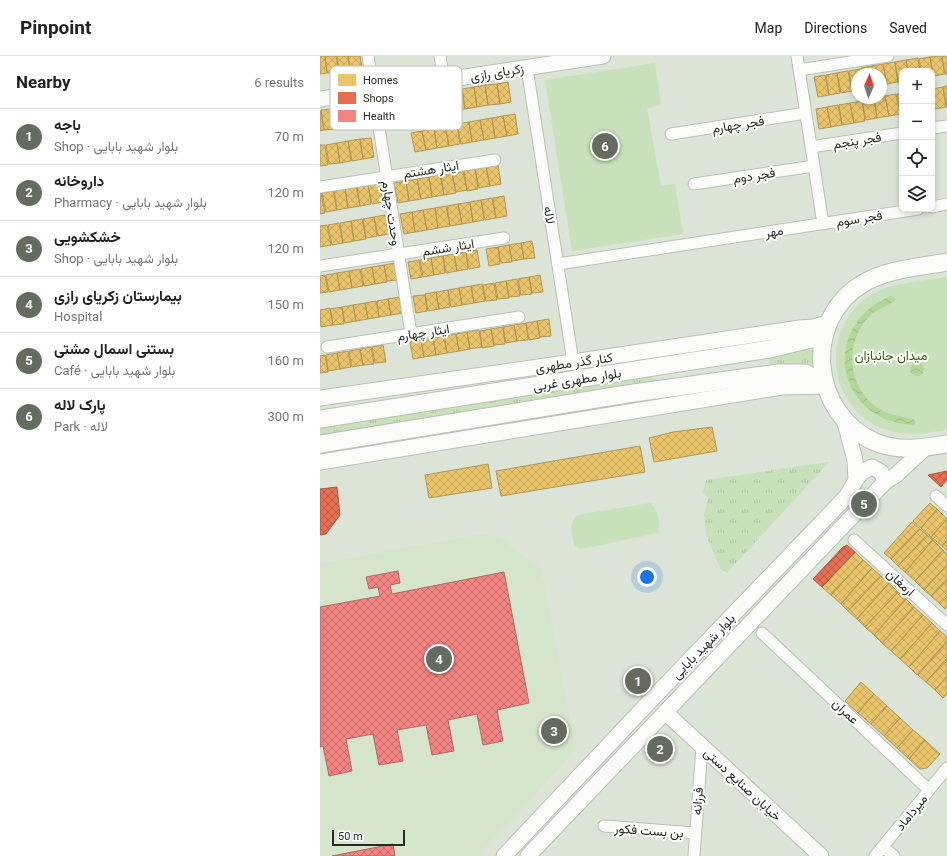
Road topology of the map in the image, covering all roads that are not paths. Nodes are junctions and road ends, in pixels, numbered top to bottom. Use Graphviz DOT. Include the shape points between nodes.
graph roads {
  1 [pos="368,56"];
  2 [pos="440,56"];
  3 [pos="603,56"];
  4 [pos="797,56"];
  5 [pos="888,56"];
  6 [pos="369,66"];
  7 [pos="442,66"];
  8 [pos="528,68"];
  9 [pos="799,70"];
  10 [pos="462,77"];
  11 [pos="330,97"];
  12 [pos="320,99"];
  13 [pos="806,113"];
  14 [pos="947,126"];
  15 [pos="935,128"];
  16 [pos="379,130"];
  17 [pos="899,133"];
  18 [pos="671,134"];
  19 [pos="811,147"];
  20 [pos="495,160"];
  21 [pos="814,166"];
  22 [pos="386,176"];
  23 [pos="694,184"];
  24 [pos="320,186"];
  25 [pos="947,204"];
  26 [pos="935,206"];
  27 [pos="899,212"];
  28 [pos="823,224"];
  29 [pos="504,238"];
  30 [pos="398,254"];
  31 [pos="947,262"];
  32 [pos="558,264"];
  33 [pos="320,266"];
  34 [pos="519,317"];
  35 [pos="828,323"];
  36 [pos="411,334"];
  37 [pos="327,347"];
  38 [pos="744,353"];
  39 [pos="573,362"];
  40 [pos="747,377"];
  41 [pos="406,386"];
  42 [pos="825,386"];
  43 [pos="366,392"];
  44 [pos="320,398"];
  45 [pos="391,408"];
  46 [pos="320,419"];
  47 [pos="844,419"];
  48 [pos="320,444"];
  49 [pos="947,444"];
  50 [pos="925,448"];
  51 [pos="320,462"];
  52 [pos="856,480"];
  53 [pos="885,482"];
  54 [pos="936,496"];
  55 [pos="947,506"];
  56 [pos="854,540"];
  57 [pos="947,625"];
  58 [pos="762,633"];
  59 [pos="664,712"];
  60 [pos="702,746"];
  61 [pos="945,776"];
  62 [pos="929,790"];
  63 [pos="604,826"];
  64 [pos="695,833"];
  65 [pos="883,847"];
  66 [pos="504,856"];
  67 [pos="528,856"];
  68 [pos="694,856"];
  69 [pos="821,856"];
  70 [pos="876,856"];
  71 [pos="894,856"];
  1 -- 6 [label="street, وحدت چهارم"];
  2 -- 7 [label="street"];
  3 -- 8 [label="street, زکریای رازی"];
  4 -- 9 [label="street"];
  5 -- 9 [label="street"];
  8 -- 10 [label="street, زکریای رازی"];
  8 -- 32 [label="street, لاله"];
  9 -- 13 [label="street"];
  11 -- 12 [label="street, زکریای رازی"];
  13 -- 18 [label="street, فجر چهارم"];
  13 -- 19 [label="street"];
  14 -- 15 [label="street"];
  16 -- 22 [label="street, وحدت چهارم"];
  17 -- 19 [label="street, فجر پنجم"];
  19 -- 21 [label="street"];
  20 -- 22 [label="street, ایثار هشتم"];
  21 -- 23 [label="street, فجر دوم"];
  21 -- 28 [label="street"];
  22 -- 24 [label="street, ایثار هشتم"];
  22 -- 30 [label="street, وحدت چهارم"];
  25 -- 26 [label="street"];
  27 -- 28 [label="street, فجر سوم"];
  28 -- 32 [label="street, مهر"];
  29 -- 30 [label="street, ایثار ششم"];
  30 -- 33 [label="street, ایثار ششم"];
  30 -- 36 [label="street, وحدت چهارم"];
  31 -- 35 [label="main road" via="872,278 846,297"];
  32 -- 39 [label="street, لاله"];
  34 -- 36 [label="street, ایثار چهارم"];
  35 -- 38 [label="main road, بلوار مطهری غربی" via="811,339"];
  35 -- 39 [label="street, کنار گذر مطهری" via="813,328"];
  35 -- 42 [label="main road" via="821,355"];
  36 -- 37 [label="street, ایثار چهارم"];
  38 -- 40 [label="main road" via="751,366"];
  38 -- 45 [label="main road, بلوار مطهری غربی"];
  39 -- 41 [label="street, کنار گذر مطهری"];
  40 -- 42 [label="main road, بلوار مطهری غربی" via="805,373"];
  40 -- 48 [label="main road, بلوار مطهری غربی"];
  41 -- 43 [label="street, کنار گذر مطهری"];
  41 -- 45 [label="street"];
  42 -- 47 [label="main road"];
  42 -- 51 [label="street" via="782,387"];
  43 -- 44 [label="street, کنار گذر مطهری"];
  43 -- 45 [label="street"];
  45 -- 46 [label="main road, بلوار مطهری غربی"];
  47 -- 50 [label="main road" via="875,442 900,448"];
  47 -- 52 [label="street" via="855,460"];
  49 -- 50 [label="main road"];
  50 -- 53 [label="street, بلوار شهید بابایی"];
  52 -- 53 [label="street" via="862,472 872,467 884,474"];
  52 -- 66 [label="street, بلوار شهید بابایی" via="846,497"];
  53 -- 59 [label="street, بلوار شهید بابایی"];
  54 -- 55 [label="street"];
  56 -- 57 [label="street, ارمغان"];
  58 -- 62 [label="street, عمران"];
  59 -- 60 [label="street, خیابان صنایع دستی"];
  59 -- 67 [label="street, بلوار شهید بابایی"];
  60 -- 64 [label="street, فرزانه"];
  60 -- 69 [label="street, خیابان صنایع دستی"];
  61 -- 62 [label="street, میرداماد"];
  62 -- 65 [label="street, میرداماد"];
  63 -- 64 [label="street, بن بست فكور"];
  64 -- 68 [label="street, فرزانه"];
  65 -- 70 [label="street, میرداماد"];
  65 -- 71 [label="street"];
}
